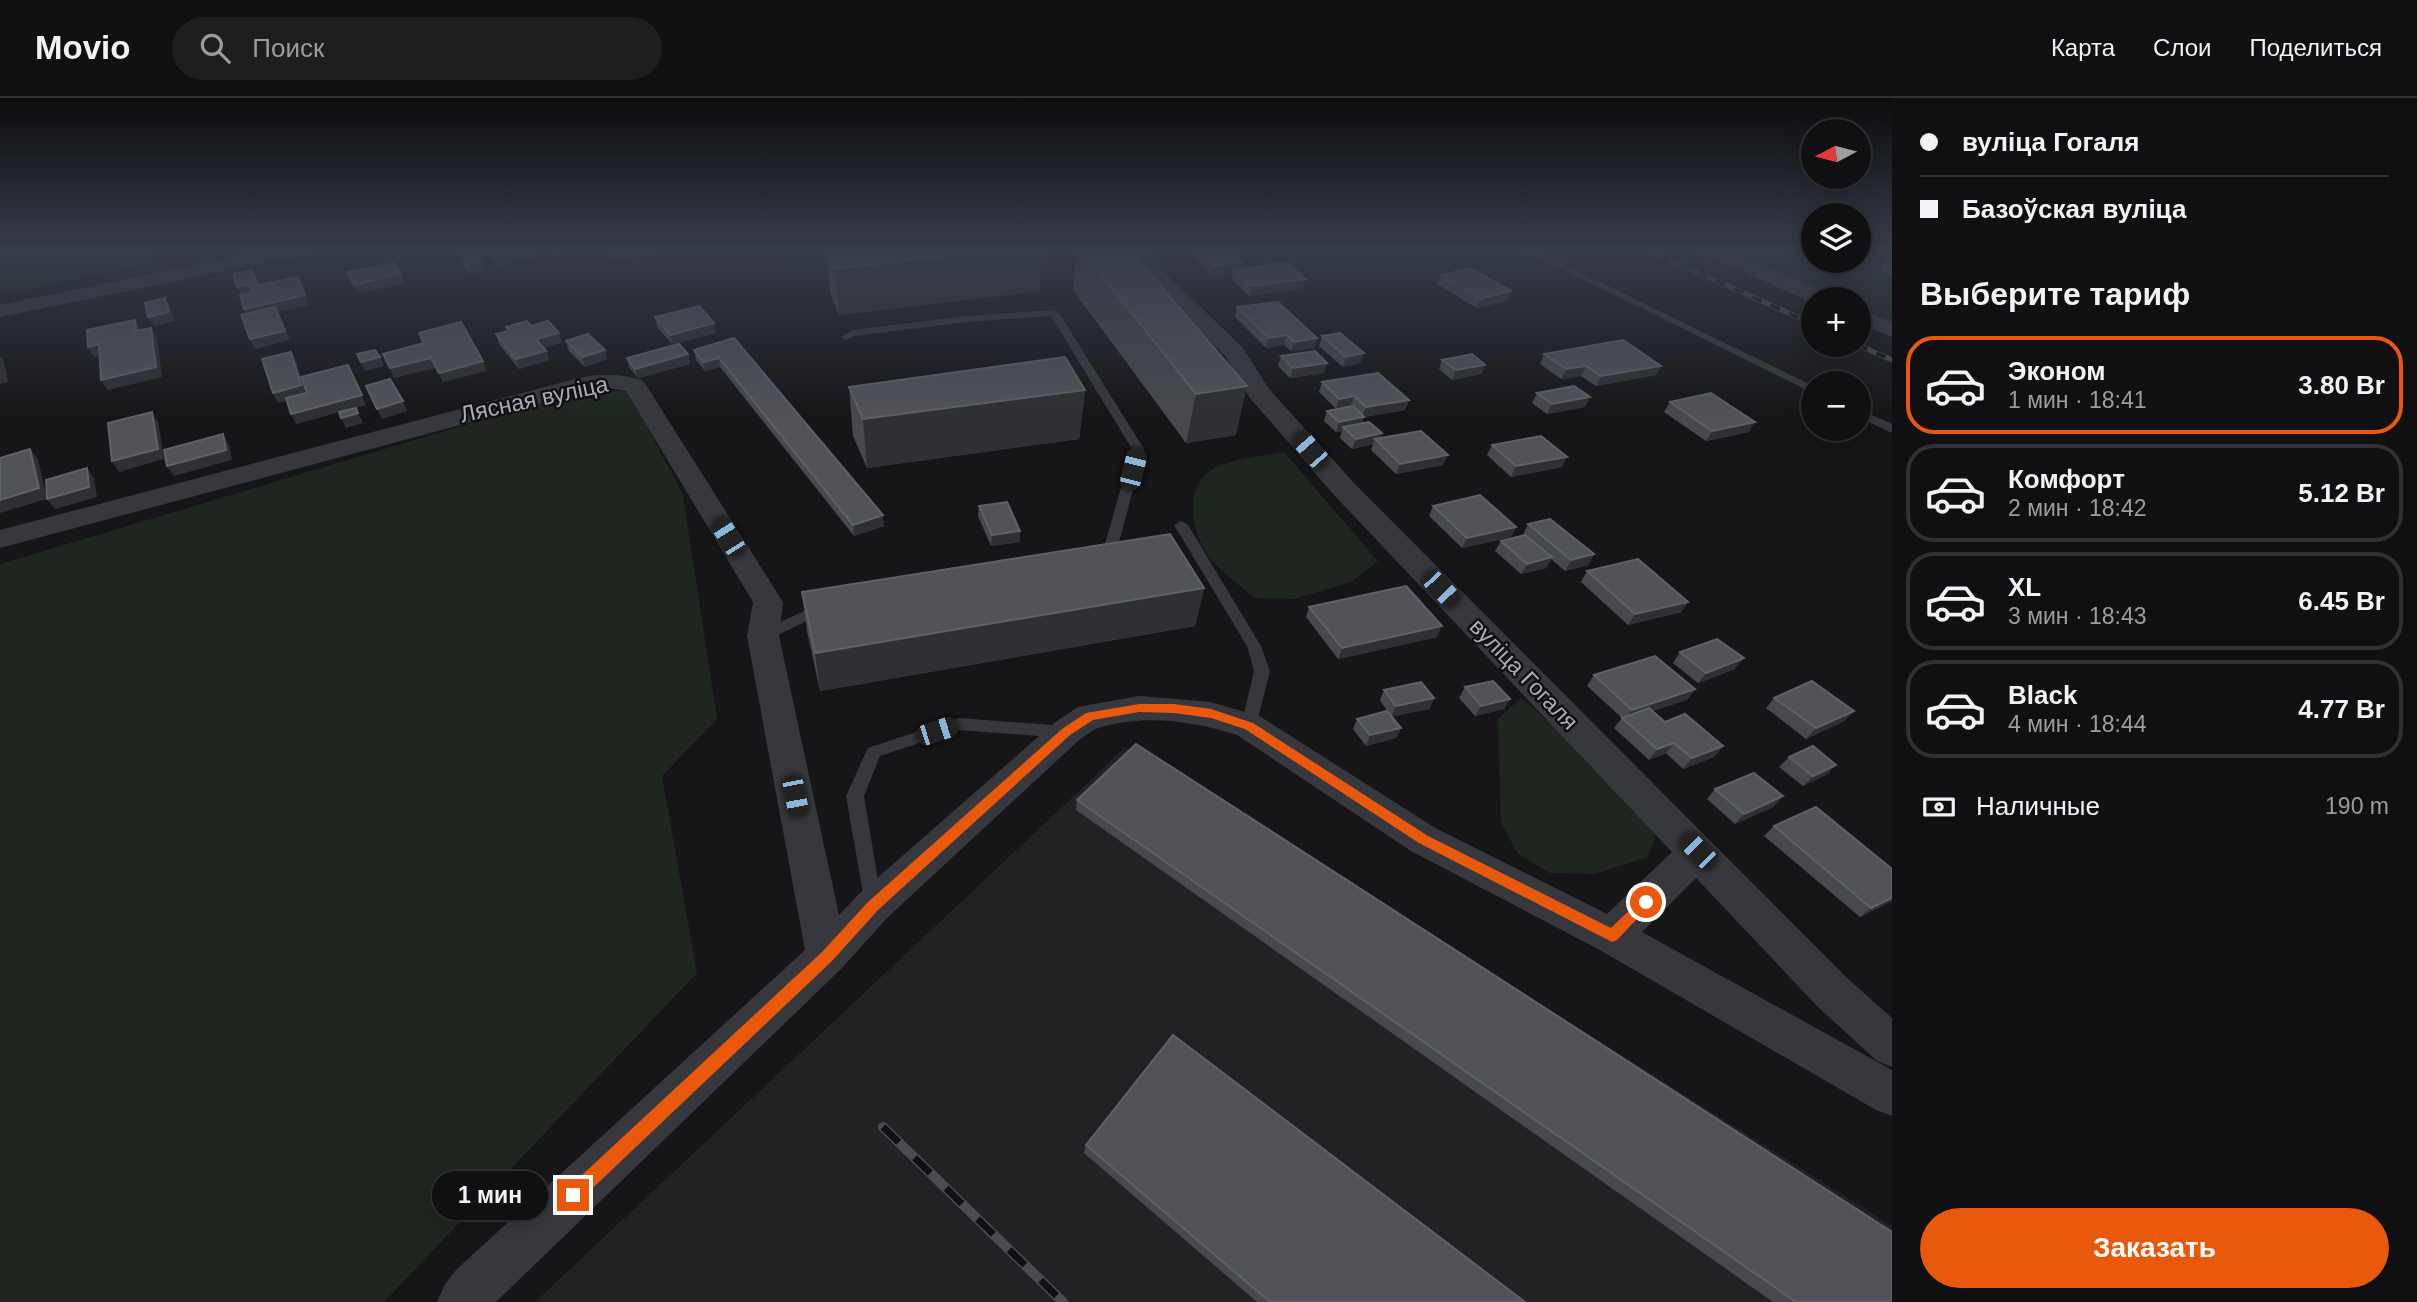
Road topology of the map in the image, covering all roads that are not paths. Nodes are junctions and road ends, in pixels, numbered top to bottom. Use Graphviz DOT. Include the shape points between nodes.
graph roads {
  1 [pos="33,304"];
  2 [pos="1187,304"];
  3 [pos="1638,304"];
  4 [pos="0,311"];
  5 [pos="1871,321"];
  6 [pos="1892,330"];
  7 [pos="846,337"];
  8 [pos="1801,384"];
  9 [pos="1871,418"];
  10 [pos="1892,429"];
  11 [pos="1181,525"];
  12 [pos="0,538"];
  13 [pos="1080,564"];
  14 [pos="831,604"];
  15 [pos="763,636"];
  16 [pos="1249,726"];
  17 [pos="1066,732"];
  18 [pos="1698,851"];
  19 [pos="873,906"];
  20 [pos="1612,936"];
  21 [pos="827,956"];
  22 [pos="1892,1046"];
  23 [pos="1892,1094"];
  24 [pos="463,1302"];
  1 -- 4 [label="street"];
  2 -- 18 [label="street, вуліца Гогаля" via="1235,353 1259,393 1344,489"];
  3 -- 8 [label="lane"];
  5 -- 6 [label="street"];
  7 -- 13 [label="lane" via="954,321 1054,313 1086,375 1138,449 1111,546"];
  9 -- 10 [label="lane"];
  11 -- 16 [label="lane" via="1254,646 1262,671"];
  12 -- 15 [label="street, Лясная вуліца" via="566,388 622,381 634,385 768,602"];
  14 -- 15 [label="lane"];
  15 -- 21 [label="street, Лясная вуліца"];
  16 -- 17 [label="street" via="1211,714 1139,708 1090,716"];
  16 -- 20 [label="street" via="1424,839"];
  17 -- 19 [label="street"];
  17 -- 19 [label="lane" via="958,724 874,752 855,796"];
  18 -- 20 [label="street"];
  18 -- 22 [label="street, вуліца Гогаля" via="1832,992"];
  19 -- 21 [label="street"];
  20 -- 23 [label="street"];
  21 -- 24 [label="street"];
}
